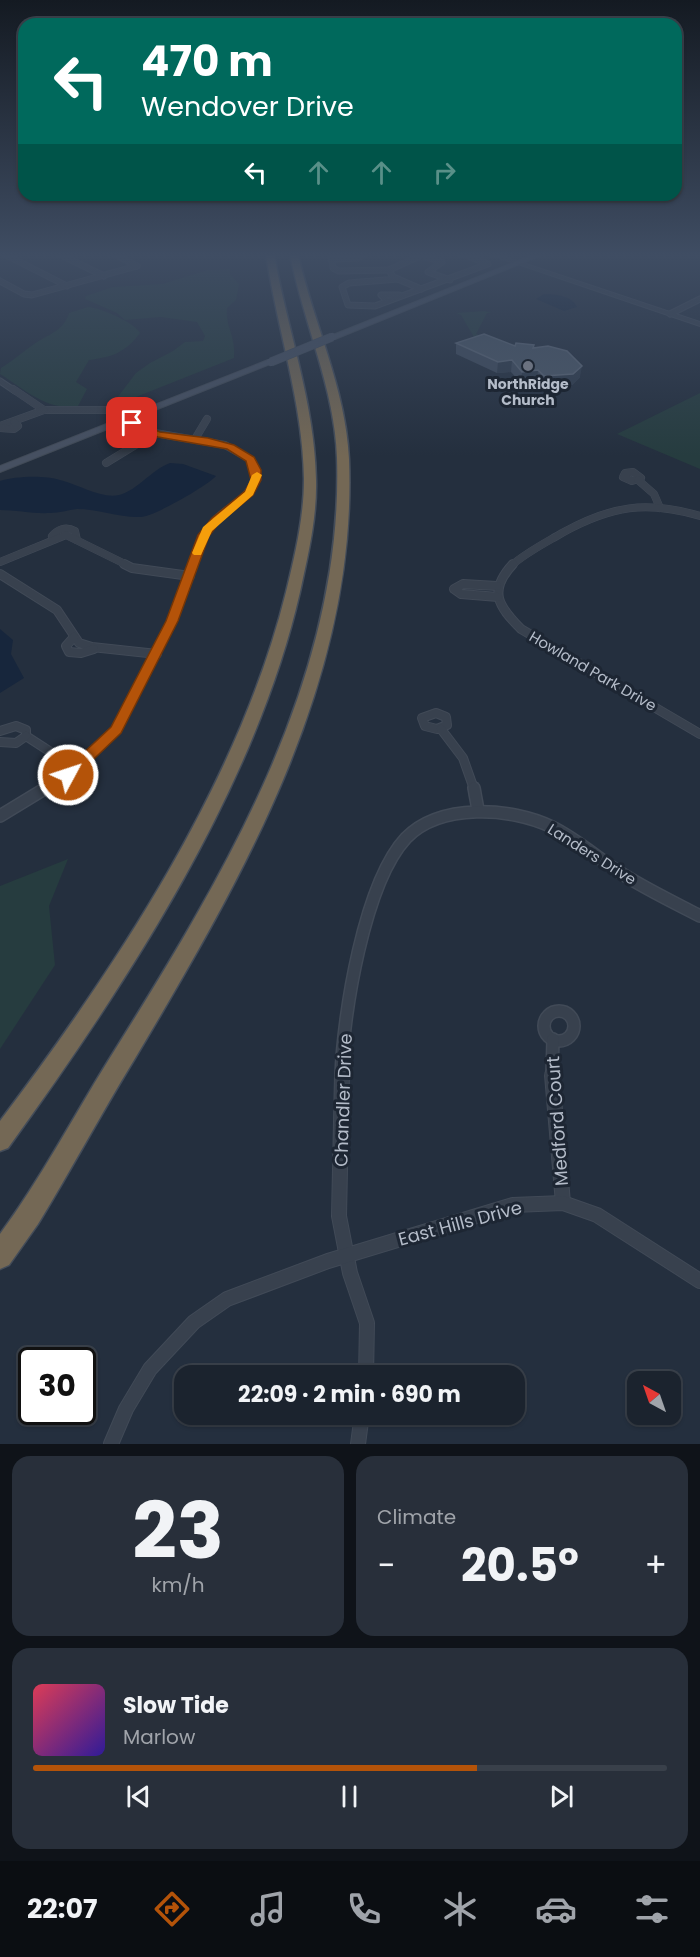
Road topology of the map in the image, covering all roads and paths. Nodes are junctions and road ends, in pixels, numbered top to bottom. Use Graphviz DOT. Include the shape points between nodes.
graph roads {
  1 [pos="283,321"];
  2 [pos="312,321"];
  3 [pos="373,321"];
  4 [pos="0,381"];
  5 [pos="44,410"];
  6 [pos="126,419"];
  7 [pos="207,419"];
  8 [pos="0,427"];
  9 [pos="154,433"];
  10 [pos="195,439"];
  11 [pos="106,463"];
  12 [pos="0,469"];
  13 [pos="638,480"];
  14 [pos="660,508"];
  15 [pos="700,516"];
  16 [pos="0,562"];
  17 [pos="0,574"];
  18 [pos="190,576"];
  19 [pos="497,586"];
  20 [pos="498,597"];
  21 [pos="74,637"];
  22 [pos="98,648"];
  23 [pos="157,654"];
  24 [pos="441,729"];
  25 [pos="0,731"];
  26 [pos="700,734"];
  27 [pos="26,736"];
  28 [pos="0,742"];
  29 [pos="77,769"];
  30 [pos="478,810"];
  31 [pos="0,816"];
  32 [pos="700,916"];
  33 [pos="553,1039"];
  34 [pos="0,1140"];
  35 [pos="563,1203"];
  36 [pos="0,1256"];
  37 [pos="345,1256"];
  38 [pos="700,1281"];
  39 [pos="366,1365"];
  40 [pos="361,1425"];
  41 [pos="111,1444"];
  42 [pos="358,1444"];
  1 -- 34 [label="highway" via="310,480 293,600 275,659 244,738 180,866 132,947"];
  2 -- 36 [label="highway" via="343,456 342,521 335,580 316,664 275,777 227,880 178,969"];
  3 -- 6 [label="main road, bridge"];
  4 -- 5 [label="street"];
  5 -- 6 [label="street" via="107,410"];
  5 -- 8 [label="street" via="14,422 18,426 15,428"];
  6 -- 9 [label="street"];
  6 -- 12 [label="main road"];
  7 -- 10 [label="street"];
  9 -- 10 [label="street"];
  9 -- 11 [label="street"];
  10 -- 18 [label="street" via="220,443 240,452 253,463 257,476 250,493 207,530"];
  13 -- 14 [label="street" via="654,494"];
  14 -- 15 [label="street"];
  14 -- 19 [label="street" via="622,508 592,517 516,560 502,573"];
  16 -- 18 [label="street" via="64,535 132,568"];
  17 -- 21 [label="street" via="57,610"];
  18 -- 23 [label="street"];
  19 -- 20 [label="street, Howland Park Drive"];
  19 -- 20 [label="street" via="460,584 454,589 461,594"];
  20 -- 26 [label="street, Howland Park Drive" via="507,616 521,629"];
  21 -- 22 [label="street" via="85,646"];
  21 -- 22 [label="street" via="66,645 71,653"];
  22 -- 23 [label="street"];
  23 -- 29 [label="street" via="117,729"];
  24 -- 30 [label="street" via="469,765"];
  25 -- 27 [label="street" via="20,726 26,730"];
  27 -- 28 [label="street" via="16,743"];
  27 -- 29 [label="street"];
  29 -- 31 [label="street"];
  30 -- 32 [label="street, Landers Drive" via="509,813 552,827 625,876"];
  30 -- 37 [label="street, Chandler Drive" via="447,817 407,837 388,862 375,895 358,956 342,1047 339,1216"];
  33 -- 35 [label="street, Medford Court" via="551,1059"];
  35 -- 37 [label="street, East Hills Drive" via="513,1205"];
  35 -- 38 [label="street, East Hills Drive" via="626,1231"];
  37 -- 39 [label="street, Chandler Drive" via="367,1323"];
  37 -- 41 [label="street, East Hills Drive" via="245,1290 194,1322 137,1388"];
  40 -- 42 [label="street"];
}
